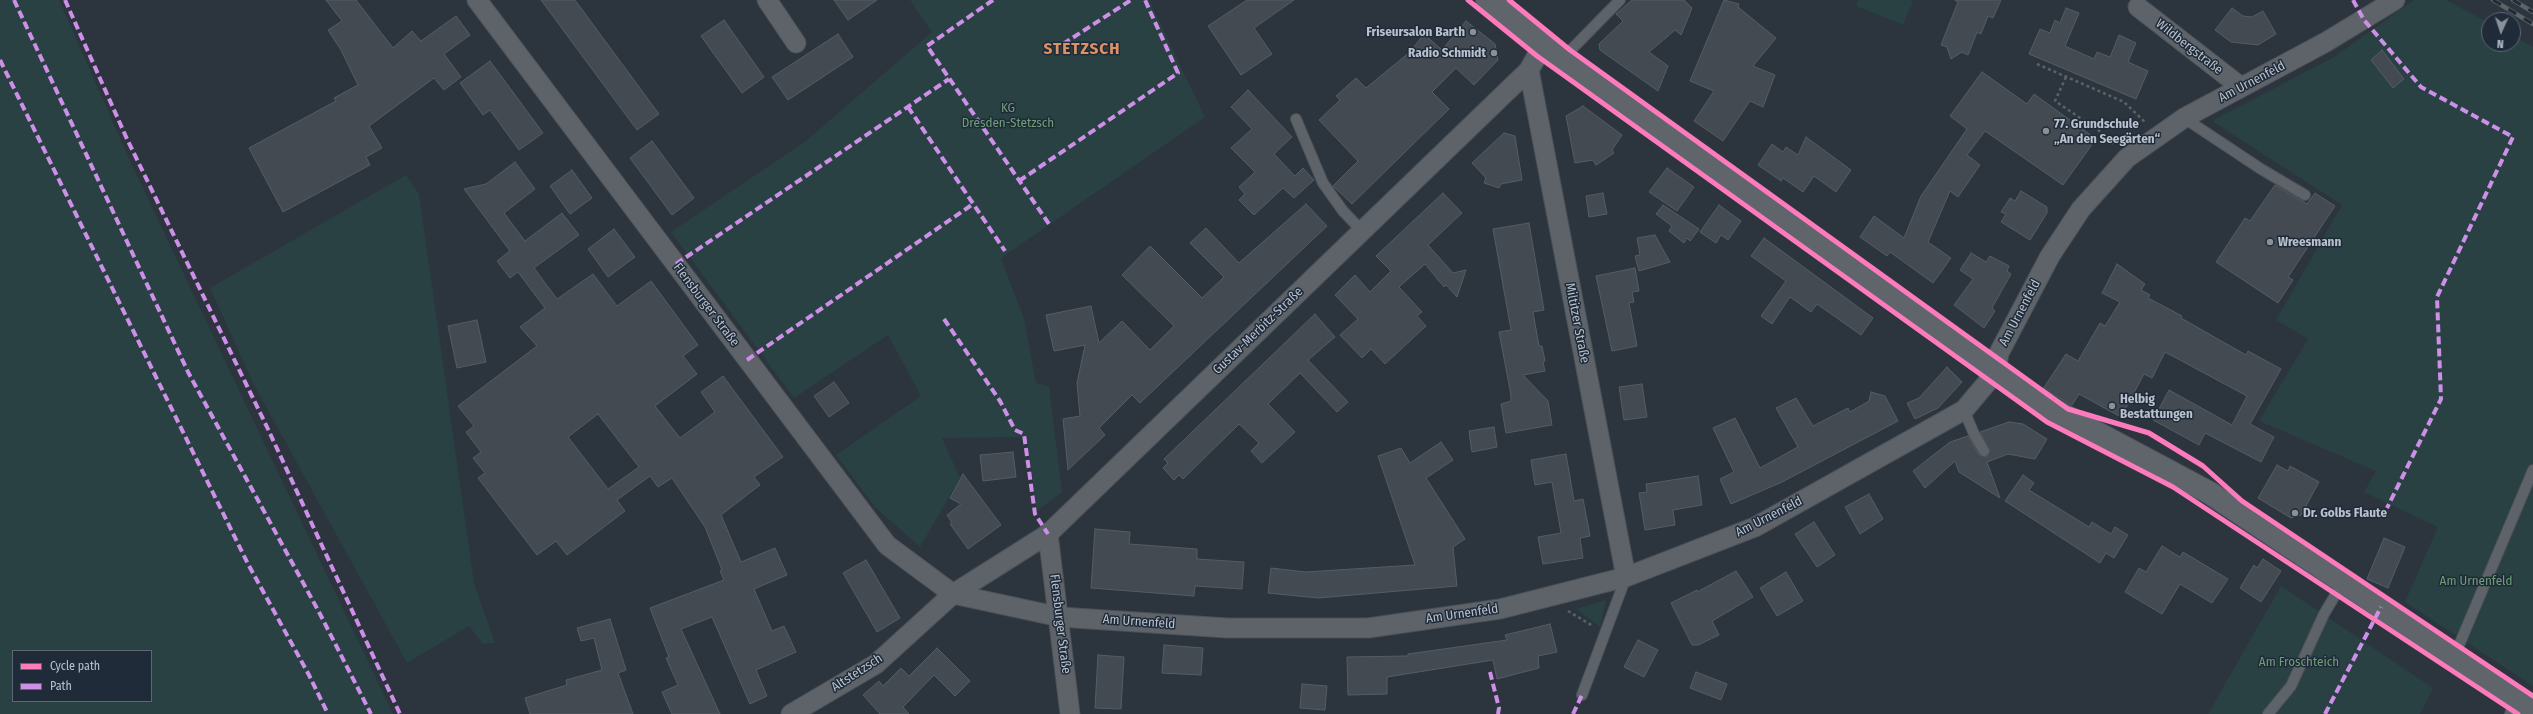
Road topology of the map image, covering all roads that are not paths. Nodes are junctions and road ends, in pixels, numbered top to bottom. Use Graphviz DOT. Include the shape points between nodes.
graph roads {
  1 [pos="476,0"];
  2 [pos="767,0"];
  3 [pos="1487,0"];
  4 [pos="1620,0"];
  5 [pos="2395,0"];
  6 [pos="2138,7"];
  7 [pos="796,43"];
  8 [pos="1543,45"];
  9 [pos="1562,59"];
  10 [pos="1529,70"];
  11 [pos="2241,87"];
  12 [pos="2184,118"];
  13 [pos="1296,119"];
  14 [pos="2305,194"];
  15 [pos="1362,231"];
  16 [pos="1996,372"];
  17 [pos="1964,410"];
  18 [pos="1984,451"];
  19 [pos="2533,470"];
  20 [pos="1048,534"];
  21 [pos="1626,577"];
  22 [pos="2343,582"];
  23 [pos="953,594"];
  24 [pos="1060,617"];
  25 [pos="2454,657"];
  26 [pos="1582,695"];
  27 [pos="2520,707"];
  28 [pos="791,714"];
  29 [pos="1070,714"];
  30 [pos="2268,714"];
  1 -- 23 [label="street, Flensburger Straße" via="887,545"];
  2 -- 7 [label="street"];
  3 -- 8 [label="main road"];
  4 -- 9 [label="lane"];
  5 -- 11 [label="street, Am Urnenfeld" via="2326,42"];
  6 -- 11 [label="street, Wildbergstraße"];
  8 -- 9 [label="main road"];
  8 -- 10 [label="street, Gustav-Merbitz-Straße"];
  9 -- 16 [label="main road"];
  10 -- 15 [label="street, Gustav-Merbitz-Straße"];
  10 -- 21 [label="street, Miltitzer Straße"];
  11 -- 12 [label="street, Am Urnenfeld"];
  12 -- 14 [label="lane" via="2261,169"];
  12 -- 16 [label="street, Am Urnenfeld" via="2127,158 2081,209 2050,256 1999,353"];
  13 -- 15 [label="lane" via="1323,184 1343,212"];
  15 -- 20 [label="street, Gustav-Merbitz-Straße"];
  16 -- 17 [label="street, Am Urnenfeld"];
  16 -- 22 [label="main road" via="2030,397 2210,494"];
  17 -- 18 [label="lane"];
  17 -- 21 [label="street, Am Urnenfeld" via="1755,527"];
  19 -- 25 [label="lane"];
  20 -- 23 [label="street, Gustav-Merbitz-Straße"];
  20 -- 24 [label="street, Flensburger Straße"];
  21 -- 24 [label="street, Am Urnenfeld" via="1500,609 1368,628 1227,628"];
  21 -- 26 [label="lane"];
  22 -- 25 [label="main road"];
  22 -- 30 [label="lane" via="2324,614 2291,686"];
  23 -- 24 [label="street, Am Urnenfeld"];
  23 -- 28 [label="street, Altstetzsch" via="876,664"];
  24 -- 29 [label="street, Flensburger Straße"];
  25 -- 27 [label="main road"];
}
